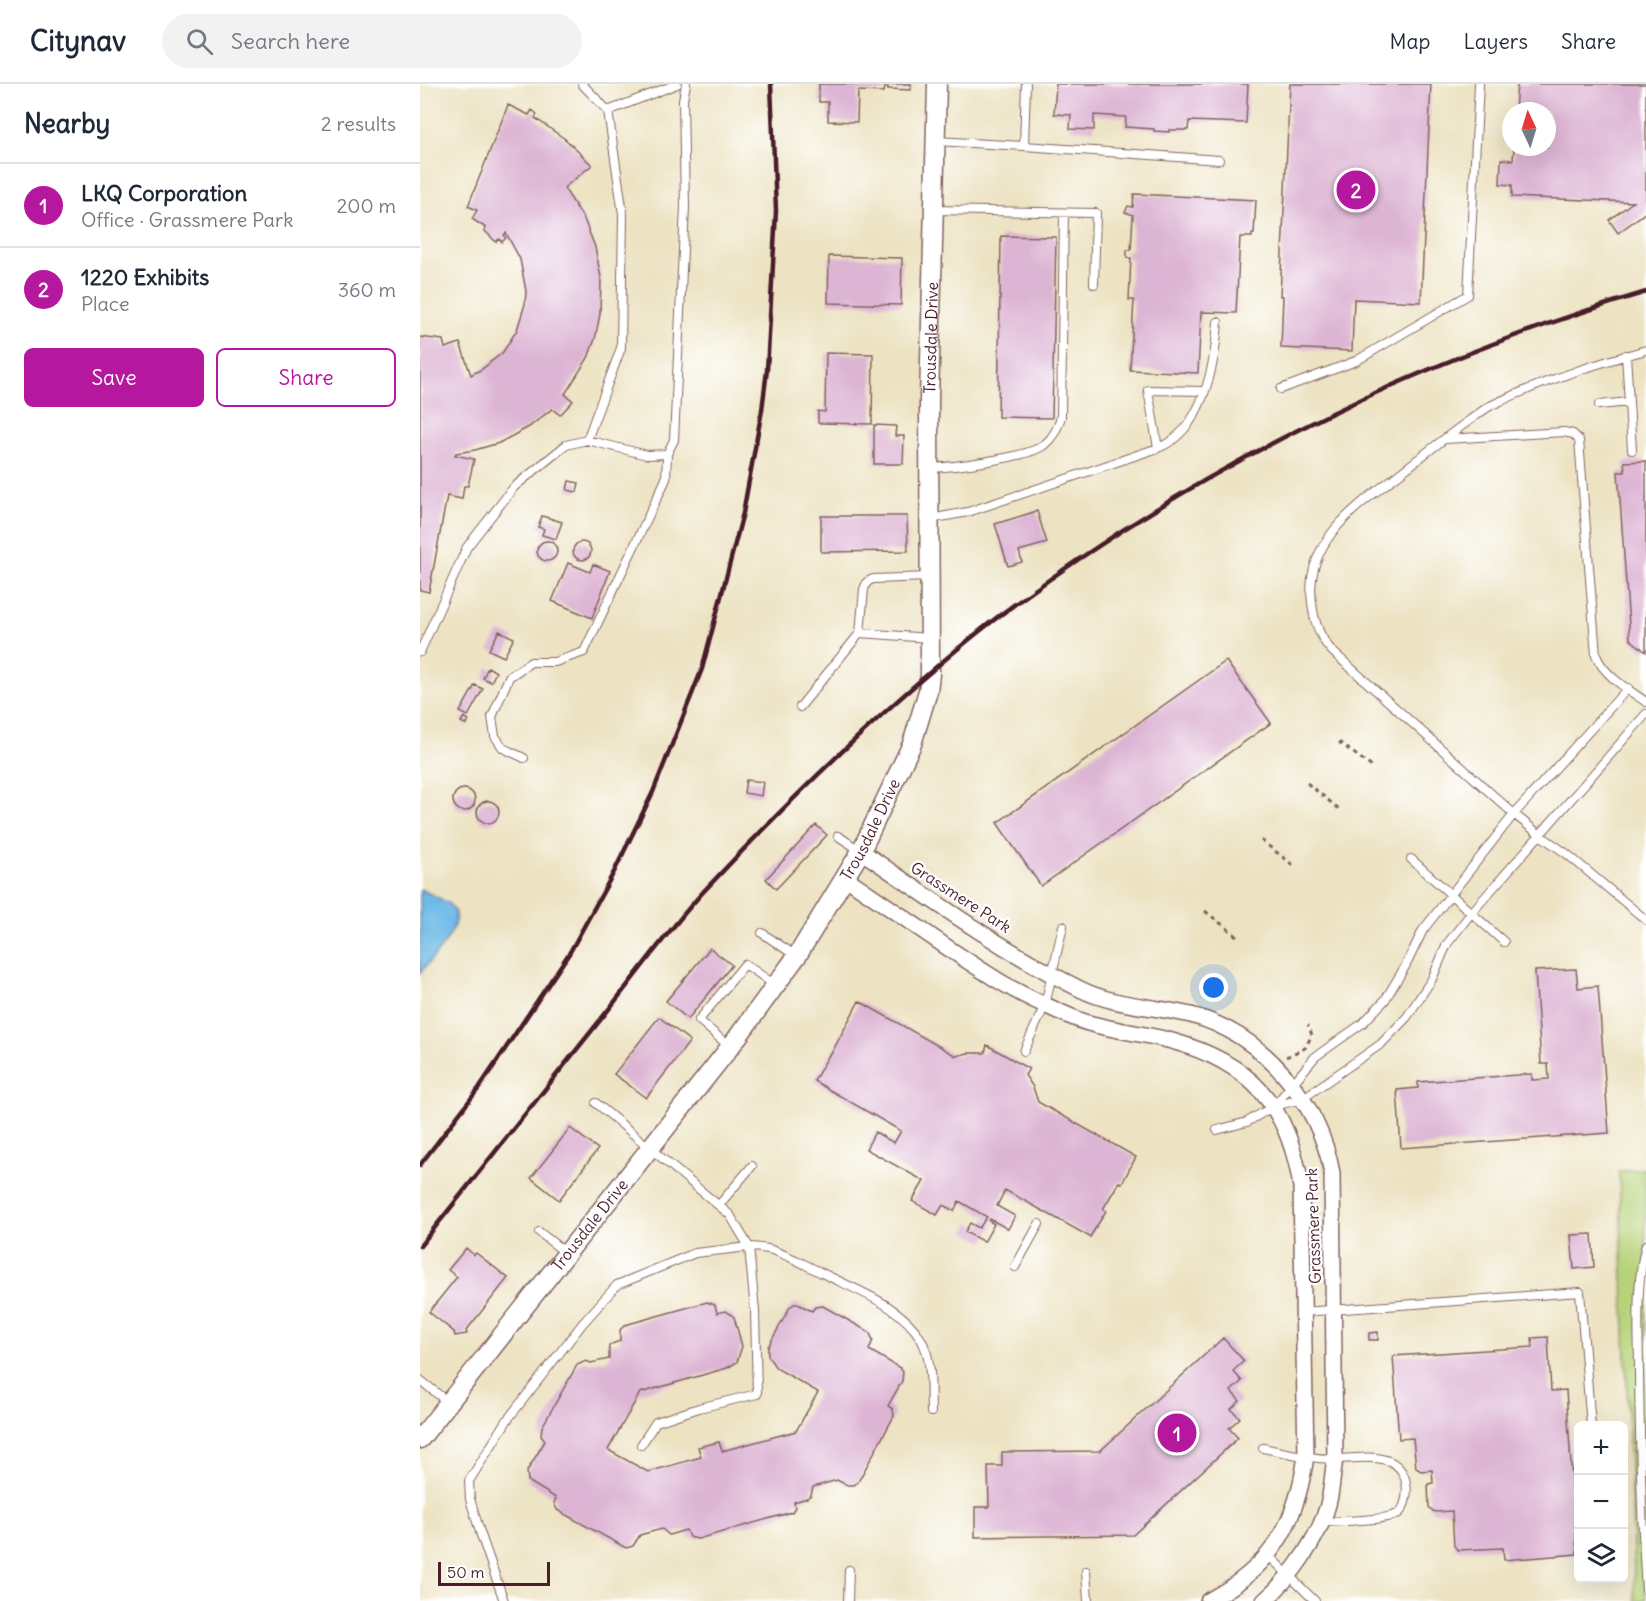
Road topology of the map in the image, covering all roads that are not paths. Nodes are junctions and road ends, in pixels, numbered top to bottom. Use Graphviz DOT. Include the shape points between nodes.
graph roads {
  1 [pos="582,84"];
  2 [pos="677,84"];
  3 [pos="686,84"];
  4 [pos="937,84"];
  5 [pos="1026,84"];
  6 [pos="1479,84"];
  7 [pos="608,111"];
  8 [pos="935,140"];
  9 [pos="1024,146"];
  10 [pos="1219,160"];
  11 [pos="933,210"];
  12 [pos="1064,213"];
  13 [pos="1094,284"];
  14 [pos="1218,322"];
  15 [pos="1646,350"];
  16 [pos="1626,355"];
  17 [pos="1281,389"];
  18 [pos="1204,391"];
  19 [pos="1629,402"];
  20 [pos="1599,405"];
  21 [pos="1444,439"];
  22 [pos="587,440"];
  23 [pos="1158,448"];
  24 [pos="1632,450"];
  25 [pos="667,454"];
  26 [pos="928,468"];
  27 [pos="928,520"];
  28 [pos="929,578"];
  29 [pos="860,633"];
  30 [pos="930,638"];
  31 [pos="420,652"];
  32 [pos="1628,688"];
  33 [pos="1646,702"];
  34 [pos="800,707"];
  35 [pos="1646,714"];
  36 [pos="524,758"];
  37 [pos="1514,814"];
  38 [pos="1540,835"];
  39 [pos="838,836"];
  40 [pos="861,851"];
  41 [pos="1411,858"];
  42 [pos="846,878"];
  43 [pos="1451,894"];
  44 [pos="1472,912"];
  45 [pos="1646,920"];
  46 [pos="1063,926"];
  47 [pos="762,933"];
  48 [pos="1504,942"];
  49 [pos="797,956"];
  50 [pos="1051,975"];
  51 [pos="775,985"];
  52 [pos="1045,1005"];
  53 [pos="730,1047"];
  54 [pos="1024,1051"];
  55 [pos="1292,1085"];
  56 [pos="1302,1099"];
  57 [pos="596,1103"];
  58 [pos="1274,1106"];
  59 [pos="1217,1130"];
  60 [pos="650,1146"];
  61 [pos="752,1167"];
  62 [pos="719,1205"];
  63 [pos="1039,1224"];
  64 [pos="539,1232"];
  65 [pos="1646,1245"];
  66 [pos="749,1247"];
  67 [pos="566,1253"];
  68 [pos="1015,1268"];
  69 [pos="1334,1311"];
  70 [pos="1303,1312"];
  71 [pos="420,1380"];
  72 [pos="449,1403"];
  73 [pos="931,1412"];
  74 [pos="1591,1421"];
  75 [pos="420,1439"];
  76 [pos="641,1445"];
  77 [pos="1263,1448"];
  78 [pos="1306,1456"];
  79 [pos="1335,1459"];
  80 [pos="1320,1522"];
  81 [pos="1268,1555"];
  82 [pos="849,1570"];
  83 [pos="1086,1571"];
  84 [pos="1289,1574"];
  85 [pos="1646,1590"];
  86 [pos="504,1601"];
  87 [pos="848,1601"];
  88 [pos="1088,1601"];
  89 [pos="1208,1601"];
  90 [pos="1264,1601"];
  91 [pos="1315,1601"];
  1 -- 7 [label="lane"];
  2 -- 7 [label="lane"];
  3 -- 25 [label="lane" via="679,367 674,440"];
  4 -- 8 [label="street, Trousdale Drive"];
  5 -- 9 [label="lane"];
  6 -- 17 [label="lane" via="1468,294 1356,361"];
  7 -- 22 [label="lane" via="623,214 621,348"];
  8 -- 9 [label="lane"];
  8 -- 11 [label="street, Trousdale Drive"];
  9 -- 10 [label="lane"];
  11 -- 12 [label="lane"];
  11 -- 26 [label="street, Trousdale Drive"];
  12 -- 13 [label="lane" via="1096,213"];
  12 -- 26 [label="lane" via="1057,429 1044,445 1033,450 964,466"];
  14 -- 18 [label="lane" via="1215,359"];
  15 -- 16 [label="lane"];
  16 -- 19 [label="lane"];
  16 -- 21 [label="lane" via="1490,406"];
  18 -- 23 [label="lane" via="1181,434"];
  18 -- 23 [label="lane" via="1149,390"];
  19 -- 20 [label="lane"];
  19 -- 24 [label="lane"];
  21 -- 32 [label="lane" via="1564,432 1579,440 1596,655 1600,665"];
  21 -- 37 [label="lane" via="1331,531 1317,556 1311,581 1313,617 1333,652"];
  22 -- 25 [label="lane" via="647,455"];
  22 -- 31 [label="lane" via="566,445 514,487 467,547"];
  23 -- 27 [label="lane" via="968,512"];
  25 -- 36 [label="lane" via="666,479 584,652 555,662 531,662 509,677 492,717 495,736 503,748"];
  26 -- 27 [label="street, Trousdale Drive"];
  27 -- 28 [label="street, Trousdale Drive"];
  28 -- 29 [label="lane" via="867,582"];
  28 -- 30 [label="street, Trousdale Drive"];
  29 -- 30 [label="lane"];
  29 -- 34 [label="lane"];
  30 -- 40 [label="street, Trousdale Drive" via="928,691 922,717"];
  32 -- 33 [label="lane"];
  32 -- 37 [label="lane"];
  35 -- 38 [label="lane"];
  37 -- 38 [label="lane"];
  37 -- 43 [label="lane"];
  38 -- 44 [label="lane"];
  38 -- 45 [label="lane"];
  39 -- 40 [label="lane"];
  40 -- 42 [label="street, Trousdale Drive"];
  40 -- 50 [label="street, Grassmere Park"];
  41 -- 43 [label="lane"];
  42 -- 49 [label="street, Trousdale Drive"];
  42 -- 52 [label="street, Grassmere Park" via="986,972"];
  43 -- 44 [label="lane"];
  43 -- 55 [label="lane" via="1423,930 1385,1000 1363,1023 1315,1057"];
  44 -- 48 [label="lane"];
  44 -- 56 [label="lane" via="1448,944 1432,979 1407,1017 1381,1044"];
  46 -- 50 [label="lane"];
  47 -- 49 [label="lane"];
  49 -- 51 [label="street, Trousdale Drive"];
  50 -- 52 [label="lane"];
  50 -- 55 [label="street, Grassmere Park" via="1084,992 1217,1024 1272,1061"];
  51 -- 53 [label="street, Trousdale Drive"];
  51 -- 53 [label="lane" via="745,964 699,1020"];
  52 -- 54 [label="lane"];
  52 -- 58 [label="street, Grassmere Park" via="1090,1023 1201,1051 1233,1066"];
  53 -- 60 [label="street, Trousdale Drive"];
  55 -- 56 [label="street, Grassmere Park"];
  55 -- 58 [label="lane"];
  56 -- 58 [label="lane"];
  56 -- 69 [label="street, Grassmere Park" via="1315,1119 1332,1173"];
  57 -- 60 [label="lane"];
  58 -- 59 [label="lane" via="1247,1122"];
  58 -- 70 [label="street, Grassmere Park" via="1286,1127 1301,1186"];
  60 -- 62 [label="lane"];
  60 -- 67 [label="street, Trousdale Drive"];
  61 -- 62 [label="lane"];
  62 -- 66 [label="lane" via="736,1223"];
  63 -- 68 [label="lane"];
  64 -- 67 [label="lane"];
  65 -- 85 [label="lane" via="1639,1324"];
  66 -- 73 [label="lane" via="786,1255 902,1317 915,1331 926,1353"];
  66 -- 76 [label="lane" via="757,1394 656,1422"];
  66 -- 86 [label="lane" via="695,1253 617,1285 508,1419 469,1481 470,1499"];
  67 -- 72 [label="street, Trousdale Drive"];
  69 -- 70 [label="lane"];
  69 -- 74 [label="lane" via="1580,1292"];
  69 -- 79 [label="street, Grassmere Park"];
  70 -- 78 [label="street, Grassmere Park"];
  71 -- 72 [label="lane"];
  72 -- 75 [label="street, Trousdale Drive"];
  77 -- 78 [label="lane"];
  78 -- 79 [label="lane"];
  78 -- 81 [label="street, Grassmere Park" via="1302,1488 1279,1541"];
  79 -- 80 [label="street, Grassmere Park" via="1330,1497"];
  79 -- 80 [label="lane" via="1366,1457 1391,1462 1405,1477 1406,1500 1392,1516"];
  80 -- 84 [label="street, Grassmere Park" via="1303,1557"];
  81 -- 84 [label="lane"];
  81 -- 89 [label="street, Grassmere Park" via="1237,1584"];
  82 -- 87 [label="lane"];
  83 -- 88 [label="lane"];
  84 -- 90 [label="street, Grassmere Park"];
  84 -- 91 [label="lane"];
}
